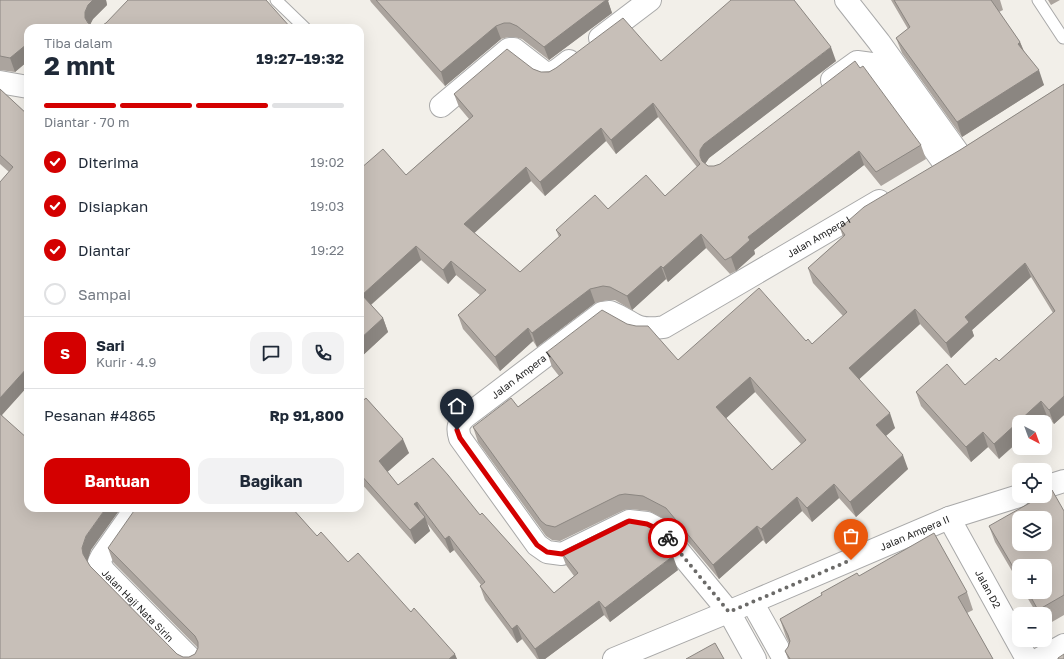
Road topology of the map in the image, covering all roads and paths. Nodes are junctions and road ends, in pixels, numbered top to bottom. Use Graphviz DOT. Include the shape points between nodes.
graph roads {
  1 [pos="276,0"];
  2 [pos="650,0"];
  3 [pos="846,0"];
  4 [pos="1038,0"];
  5 [pos="301,24"];
  6 [pos="1064,38"];
  7 [pos="0,82"];
  8 [pos="24,86"];
  9 [pos="816,92"];
  10 [pos="441,106"];
  11 [pos="959,154"];
  12 [pos="924,174"];
  13 [pos="897,190"];
  14 [pos="1064,481"];
  15 [pos="1052,485"];
  16 [pos="1012,498"];
  17 [pos="133,512"];
  18 [pos="949,518"];
  19 [pos="752,602"];
  20 [pos="729,612"];
  21 [pos="1064,645"];
  22 [pos="191,659"];
  23 [pos="614,659"];
  24 [pos="755,659"];
  25 [pos="784,659"];
  26 [pos="1027,659"];
  27 [pos="1039,659"];
  1 -- 5 [label="lane"];
  2 -- 10 [label="street" via="554,72 545,73 514,49 509,49"];
  3 -- 11 [label="street"];
  4 -- 6 [label="lane"];
  7 -- 8 [label="street"];
  9 -- 11 [label="street" via="857,62 872,64"];
  11 -- 12 [label="street"];
  13 -- 20 [label="street, Jalan Ampera I" via="664,327 638,328 610,312 602,313 465,417 457,430 460,438 537,545 547,552 562,554 629,521 647,524 662,531"];
  14 -- 15 [label="street"];
  16 -- 18 [label="street, Jalan Ampera II"];
  17 -- 22 [label="street, Jalan Haji Nata Sirin" via="99,562 104,571"];
  18 -- 19 [label="street, Jalan Ampera II"];
  18 -- 26 [label="street, Jalan D2"];
  19 -- 20 [label="street, Jalan Ampera II"];
  19 -- 25 [label="street"];
  20 -- 23 [label="street, Jalan Ampera II"];
  20 -- 24 [label="street"];
  21 -- 27 [label="street"];
}
